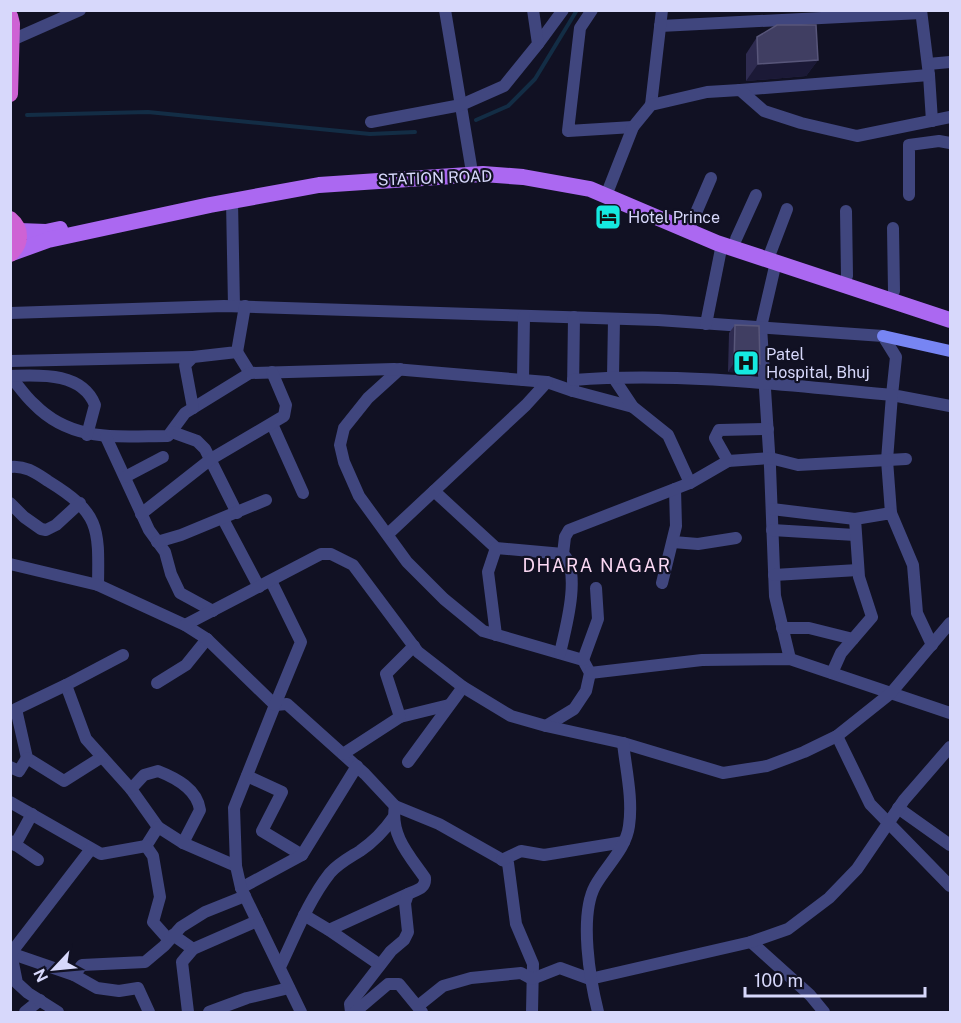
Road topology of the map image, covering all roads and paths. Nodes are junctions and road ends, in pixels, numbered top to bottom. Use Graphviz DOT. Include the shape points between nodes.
graph roads {
  1 [pos="80,10"];
  2 [pos="445,10"];
  3 [pos="533,10"];
  4 [pos="563,10"];
  5 [pos="592,10"];
  6 [pos="662,10"];
  7 [pos="921,12"];
  8 [pos="10,16"];
  9 [pos="660,26"];
  10 [pos="12,40"];
  11 [pos="538,44"];
  12 [pos="951,62"];
  13 [pos="928,70"];
  14 [pos="740,90"];
  15 [pos="10,94"];
  16 [pos="461,105"];
  17 [pos="651,105"];
  18 [pos="951,117"];
  19 [pos="932,121"];
  20 [pos="371,123"];
  21 [pos="633,127"];
  22 [pos="951,143"];
  23 [pos="471,166"];
  24 [pos="711,178"];
  25 [pos="609,188"];
  26 [pos="756,195"];
  27 [pos="909,195"];
  28 [pos="232,201"];
  29 [pos="787,208"];
  30 [pos="846,211"];
  31 [pos="692,222"];
  32 [pos="15,225"];
  33 [pos="893,228"];
  34 [pos="729,242"];
  35 [pos="11,253"];
  36 [pos="773,256"];
  37 [pos="847,276"];
  38 [pos="894,291"];
  39 [pos="240,306"];
  40 [pos="951,310"];
  41 [pos="10,313"];
  42 [pos="524,316"];
  43 [pos="574,318"];
  44 [pos="614,319"];
  45 [pos="951,320"];
  46 [pos="705,324"];
  47 [pos="761,327"];
  48 [pos="889,337"];
  49 [pos="951,350"];
  50 [pos="237,352"];
  51 [pos="193,357"];
  52 [pos="10,361"];
  53 [pos="400,369"];
  54 [pos="272,372"];
  55 [pos="250,373"];
  56 [pos="11,376"];
  57 [pos="613,377"];
  58 [pos="524,380"];
  59 [pos="547,382"];
  60 [pos="765,383"];
  61 [pos="573,386"];
  62 [pos="892,395"];
  63 [pos="951,406"];
  64 [pos="193,408"];
  65 [pos="633,408"];
  66 [pos="272,424"];
  67 [pos="768,429"];
  68 [pos="172,432"];
  69 [pos="87,435"];
  70 [pos="106,437"];
  71 [pos="163,457"];
  72 [pos="770,458"];
  73 [pos="211,459"];
  74 [pos="906,459"];
  75 [pos="886,460"];
  76 [pos="728,461"];
  77 [pos="10,467"];
  78 [pos="125,477"];
  79 [pos="690,483"];
  80 [pos="675,489"];
  81 [pos="434,491"];
  82 [pos="303,493"];
  83 [pos="266,500"];
  84 [pos="80,502"];
  85 [pos="10,503"];
  86 [pos="772,509"];
  87 [pos="237,513"];
  88 [pos="891,513"];
  89 [pos="141,514"];
  90 [pos="223,519"];
  91 [pos="855,519"];
  92 [pos="772,530"];
  93 [pos="388,534"];
  94 [pos="855,535"];
  95 [pos="736,537"];
  96 [pos="157,542"];
  97 [pos="673,542"];
  98 [pos="496,548"];
  99 [pos="563,554"];
  100 [pos="10,564"];
  101 [pos="858,570"];
  102 [pos="774,574"];
  103 [pos="270,580"];
  104 [pos="662,583"];
  105 [pos="98,585"];
  106 [pos="259,587"];
  107 [pos="596,588"];
  108 [pos="213,611"];
  109 [pos="951,623"];
  110 [pos="185,626"];
  111 [pos="782,628"];
  112 [pos="496,634"];
  113 [pos="207,639"];
  114 [pos="853,639"];
  115 [pos="932,645"];
  116 [pos="414,646"];
  117 [pos="560,653"];
  118 [pos="123,655"];
  119 [pos="790,659"];
  120 [pos="583,660"];
  121 [pos="590,673"];
  122 [pos="832,673"];
  123 [pos="157,683"];
  124 [pos="66,685"];
  125 [pos="463,687"];
  126 [pos="891,693"];
  127 [pos="275,705"];
  128 [pos="449,705"];
  129 [pos="950,711"];
  130 [pos="400,717"];
  131 [pos="546,726"];
  132 [pos="837,736"];
  133 [pos="623,743"];
  134 [pos="951,747"];
  135 [pos="343,754"];
  136 [pos="102,757"];
  137 [pos="27,758"];
  138 [pos="408,762"];
  139 [pos="357,766"];
  140 [pos="10,767"];
  141 [pos="247,776"];
  142 [pos="131,789"];
  143 [pos="10,802"];
  144 [pos="898,808"];
  145 [pos="394,812"];
  146 [pos="32,814"];
  147 [pos="888,823"];
  148 [pos="159,827"];
  149 [pos="624,842"];
  150 [pos="13,843"];
  151 [pos="183,843"];
  152 [pos="951,845"];
  153 [pos="147,846"];
  154 [pos="91,849"];
  155 [pos="302,855"];
  156 [pos="38,860"];
  157 [pos="502,860"];
  158 [pos="236,866"];
  159 [pos="951,886"];
  160 [pos="243,892"];
  161 [pos="408,894"];
  162 [pos="304,915"];
  163 [pos="257,921"];
  164 [pos="329,930"];
  165 [pos="171,938"];
  166 [pos="751,942"];
  167 [pos="194,949"];
  168 [pos="11,953"];
  169 [pos="380,966"];
  170 [pos="279,968"];
  171 [pos="74,975"];
  172 [pos="532,979"];
  173 [pos="590,980"];
  174 [pos="289,988"];
  175 [pos="40,1000"];
  176 [pos="420,1010"];
  177 [pos="25,1012"];
  178 [pos="58,1012"];
  179 [pos="148,1012"];
  180 [pos="188,1012"];
  181 [pos="209,1012"];
  182 [pos="302,1012"];
  183 [pos="353,1012"];
  184 [pos="532,1012"];
  185 [pos="598,1012"];
  186 [pos="824,1012"];
  1 -- 10 [label="street"];
  2 -- 16 [label="street"];
  3 -- 11 [label="street"];
  4 -- 11 [label="street"];
  5 -- 21 [label="street" via="580,28 568,131"];
  6 -- 9 [label="street"];
  7 -- 9 [label="street"];
  7 -- 13 [label="street"];
  8 -- 10 [label="highway"];
  9 -- 17 [label="street"];
  10 -- 15 [label="highway"];
  11 -- 16 [label="street" via="504,86"];
  12 -- 13 [label="street"];
  13 -- 14 [label="street"];
  13 -- 19 [label="street"];
  14 -- 17 [label="street" via="707,92"];
  14 -- 19 [label="street" via="764,111 857,136"];
  16 -- 20 [label="street"];
  16 -- 23 [label="street"];
  17 -- 21 [label="street"];
  18 -- 19 [label="street"];
  21 -- 25 [label="street"];
  22 -- 27 [label="street" via="909,145"];
  23 -- 25 [label="main road, STATION ROAD" via="524,168"];
  23 -- 32 [label="main road, STATION ROAD" via="318,176 46,232"];
  24 -- 31 [label="street"];
  25 -- 31 [label="main road, STATION ROAD"];
  26 -- 34 [label="street"];
  28 -- 34 [label="main road, STATION ROAD" via="319,185 483,174 523,177 590,189"];
  28 -- 35 [label="main road, STATION ROAD" via="48,240"];
  28 -- 39 [label="street"];
  29 -- 36 [label="street"];
  30 -- 37 [label="street"];
  31 -- 34 [label="main road, STATION ROAD"];
  32 -- 35 [label="highway" via="18,243"];
  33 -- 38 [label="street"];
  34 -- 36 [label="main road, STATION ROAD"];
  34 -- 46 [label="street"];
  36 -- 37 [label="main road, STATION ROAD"];
  36 -- 45 [label="main road, STATION ROAD"];
  36 -- 47 [label="street"];
  37 -- 38 [label="main road, STATION ROAD"];
  38 -- 40 [label="main road, STATION ROAD"];
  39 -- 41 [label="street"];
  39 -- 42 [label="street"];
  39 -- 50 [label="street"];
  42 -- 43 [label="street"];
  42 -- 58 [label="street"];
  43 -- 44 [label="street"];
  43 -- 61 [label="street"];
  44 -- 46 [label="street"];
  44 -- 57 [label="street"];
  46 -- 47 [label="street"];
  47 -- 48 [label="street"];
  47 -- 60 [label="street"];
  48 -- 49 [label="main road"];
  48 -- 62 [label="street" via="896,357"];
  50 -- 51 [label="street"];
  50 -- 55 [label="street"];
  51 -- 52 [label="street"];
  51 -- 64 [label="street" via="185,365"];
  53 -- 54 [label="street"];
  53 -- 58 [label="street"];
  53 -- 93 [label="street" via="352,416 340,445 359,496"];
  54 -- 55 [label="street"];
  54 -- 66 [label="street" via="286,411"];
  55 -- 64 [label="street"];
  56 -- 69 [label="street" via="48,416"];
  56 -- 69 [label="street" via="46,375 82,387 95,405"];
  57 -- 60 [label="street"];
  57 -- 61 [label="street"];
  57 -- 65 [label="street"];
  58 -- 59 [label="street"];
  59 -- 61 [label="street"];
  59 -- 81 [label="street"];
  60 -- 62 [label="street"];
  60 -- 67 [label="street"];
  61 -- 65 [label="street"];
  62 -- 63 [label="street"];
  62 -- 75 [label="street"];
  64 -- 68 [label="street"];
  65 -- 79 [label="street" via="668,435"];
  66 -- 73 [label="street"];
  66 -- 82 [label="street"];
  67 -- 72 [label="street"];
  67 -- 76 [label="street" via="719,430 715,438"];
  68 -- 70 [label="street" via="168,436"];
  68 -- 73 [label="street" via="197,441"];
  69 -- 70 [label="street"];
  70 -- 78 [label="street"];
  71 -- 78 [label="street"];
  72 -- 75 [label="street" via="798,465"];
  72 -- 76 [label="street"];
  72 -- 86 [label="street"];
  73 -- 87 [label="street"];
  73 -- 89 [label="street"];
  74 -- 75 [label="street"];
  75 -- 88 [label="street"];
  76 -- 79 [label="street"];
  77 -- 84 [label="street" via="30,470"];
  78 -- 89 [label="street"];
  79 -- 80 [label="street"];
  80 -- 97 [label="street"];
  80 -- 99 [label="street" via="573,527 566,537"];
  81 -- 93 [label="street"];
  81 -- 98 [label="street"];
  83 -- 87 [label="street"];
  84 -- 85 [label="street" via="46,530"];
  84 -- 105 [label="street" via="96,530"];
  86 -- 91 [label="street"];
  86 -- 92 [label="street"];
  87 -- 90 [label="street"];
  88 -- 91 [label="street"];
  88 -- 115 [label="street" via="913,565 918,613"];
  89 -- 96 [label="street"];
  90 -- 96 [label="street"];
  90 -- 106 [label="street"];
  91 -- 94 [label="street"];
  92 -- 94 [label="street"];
  92 -- 102 [label="street"];
  93 -- 112 [label="street" via="407,562 444,599 483,631"];
  94 -- 101 [label="street"];
  95 -- 97 [label="street" via="699,544"];
  96 -- 108 [label="street" via="165,552 180,593"];
  97 -- 104 [label="street"];
  98 -- 99 [label="street"];
  98 -- 112 [label="street" via="488,572"];
  99 -- 117 [label="street" via="569,562 571,578 570,606"];
  100 -- 105 [label="street"];
  101 -- 102 [label="street"];
  101 -- 114 [label="street" via="872,617"];
  102 -- 111 [label="street"];
  103 -- 106 [label="street"];
  103 -- 116 [label="street" via="321,554 342,558 353,565"];
  103 -- 127 [label="street" via="301,642"];
  105 -- 110 [label="street"];
  106 -- 108 [label="street"];
  107 -- 120 [label="street" via="598,619"];
  108 -- 110 [label="street"];
  109 -- 115 [label="street"];
  110 -- 113 [label="street"];
  111 -- 114 [label="street" via="809,628"];
  111 -- 119 [label="street"];
  112 -- 117 [label="street"];
  113 -- 123 [label="street" via="186,665"];
  113 -- 127 [label="street"];
  114 -- 122 [label="street" via="840,653"];
  115 -- 126 [label="street"];
  116 -- 125 [label="street"];
  116 -- 130 [label="street" via="386,674"];
  117 -- 120 [label="street"];
  118 -- 124 [label="street"];
  119 -- 121 [label="street" via="702,660"];
  119 -- 122 [label="street"];
  120 -- 121 [label="street"];
  121 -- 131 [label="street" via="586,691 574,709"];
  122 -- 126 [label="street"];
  124 -- 136 [label="street" via="86,739"];
  124 -- 137 [label="street" via="15,709"];
  125 -- 128 [label="street"];
  125 -- 131 [label="street" via="511,716"];
  126 -- 129 [label="street"];
  126 -- 132 [label="street"];
  127 -- 135 [label="street" via="287,704"];
  127 -- 141 [label="street"];
  128 -- 130 [label="street"];
  128 -- 138 [label="street"];
  130 -- 135 [label="street"];
  131 -- 133 [label="street"];
  132 -- 133 [label="street" via="767,766 723,773"];
  132 -- 147 [label="street" via="870,804"];
  133 -- 149 [label="street" via="630,807"];
  134 -- 144 [label="street"];
  135 -- 139 [label="street"];
  136 -- 137 [label="street" via="64,781"];
  136 -- 142 [label="street"];
  137 -- 140 [label="street" via="19,771"];
  139 -- 145 [label="street"];
  139 -- 155 [label="street"];
  141 -- 155 [label="street" via="282,792 262,831"];
  141 -- 158 [label="street" via="234,808"];
  142 -- 148 [label="street"];
  142 -- 151 [label="street" via="144,775 158,771 189,788 200,810"];
  143 -- 146 [label="street"];
  144 -- 147 [label="street"];
  144 -- 152 [label="street"];
  145 -- 157 [label="street" via="439,824"];
  145 -- 161 [label="street" via="396,835 425,878 422,888"];
  145 -- 162 [label="street" via="384,832 330,873"];
  146 -- 150 [label="street"];
  146 -- 154 [label="street"];
  147 -- 159 [label="street"];
  147 -- 166 [label="street" via="857,869 829,898 788,929"];
  148 -- 151 [label="street"];
  148 -- 153 [label="street"];
  149 -- 157 [label="street" via="544,855 521,851"];
  149 -- 173 [label="street" via="595,886 589,904"];
  150 -- 156 [label="street"];
  151 -- 158 [label="street"];
  153 -- 154 [label="street" via="101,854"];
  153 -- 165 [label="street" via="153,856 160,897 153,921"];
  154 -- 168 [label="street"];
  155 -- 160 [label="street"];
  157 -- 172 [label="street" via="508,863 516,924 532,964"];
  158 -- 160 [label="street"];
  160 -- 163 [label="street"];
  160 -- 165 [label="street" via="181,927"];
  161 -- 164 [label="street"];
  161 -- 169 [label="street" via="408,932"];
  162 -- 164 [label="street"];
  162 -- 170 [label="street"];
  163 -- 167 [label="street"];
  163 -- 170 [label="street"];
  164 -- 169 [label="street"];
  165 -- 167 [label="street"];
  165 -- 171 [label="street" via="145,962 82,965"];
  166 -- 173 [label="street"];
  166 -- 186 [label="street"];
  167 -- 180 [label="street" via="182,962"];
  168 -- 171 [label="street"];
  168 -- 175 [label="street" via="17,983"];
  169 -- 183 [label="street" via="350,1004"];
  170 -- 174 [label="street"];
  171 -- 179 [label="street" via="97,988 138,988"];
  172 -- 173 [label="street" via="560,968"];
  172 -- 176 [label="street" via="520,973 471,978 443,986"];
  172 -- 184 [label="street"];
  173 -- 185 [label="street"];
  174 -- 181 [label="street"];
  174 -- 182 [label="street"];
  175 -- 177 [label="street"];
  175 -- 178 [label="street"];
  176 -- 183 [label="street" via="399,984 388,984"];
}
